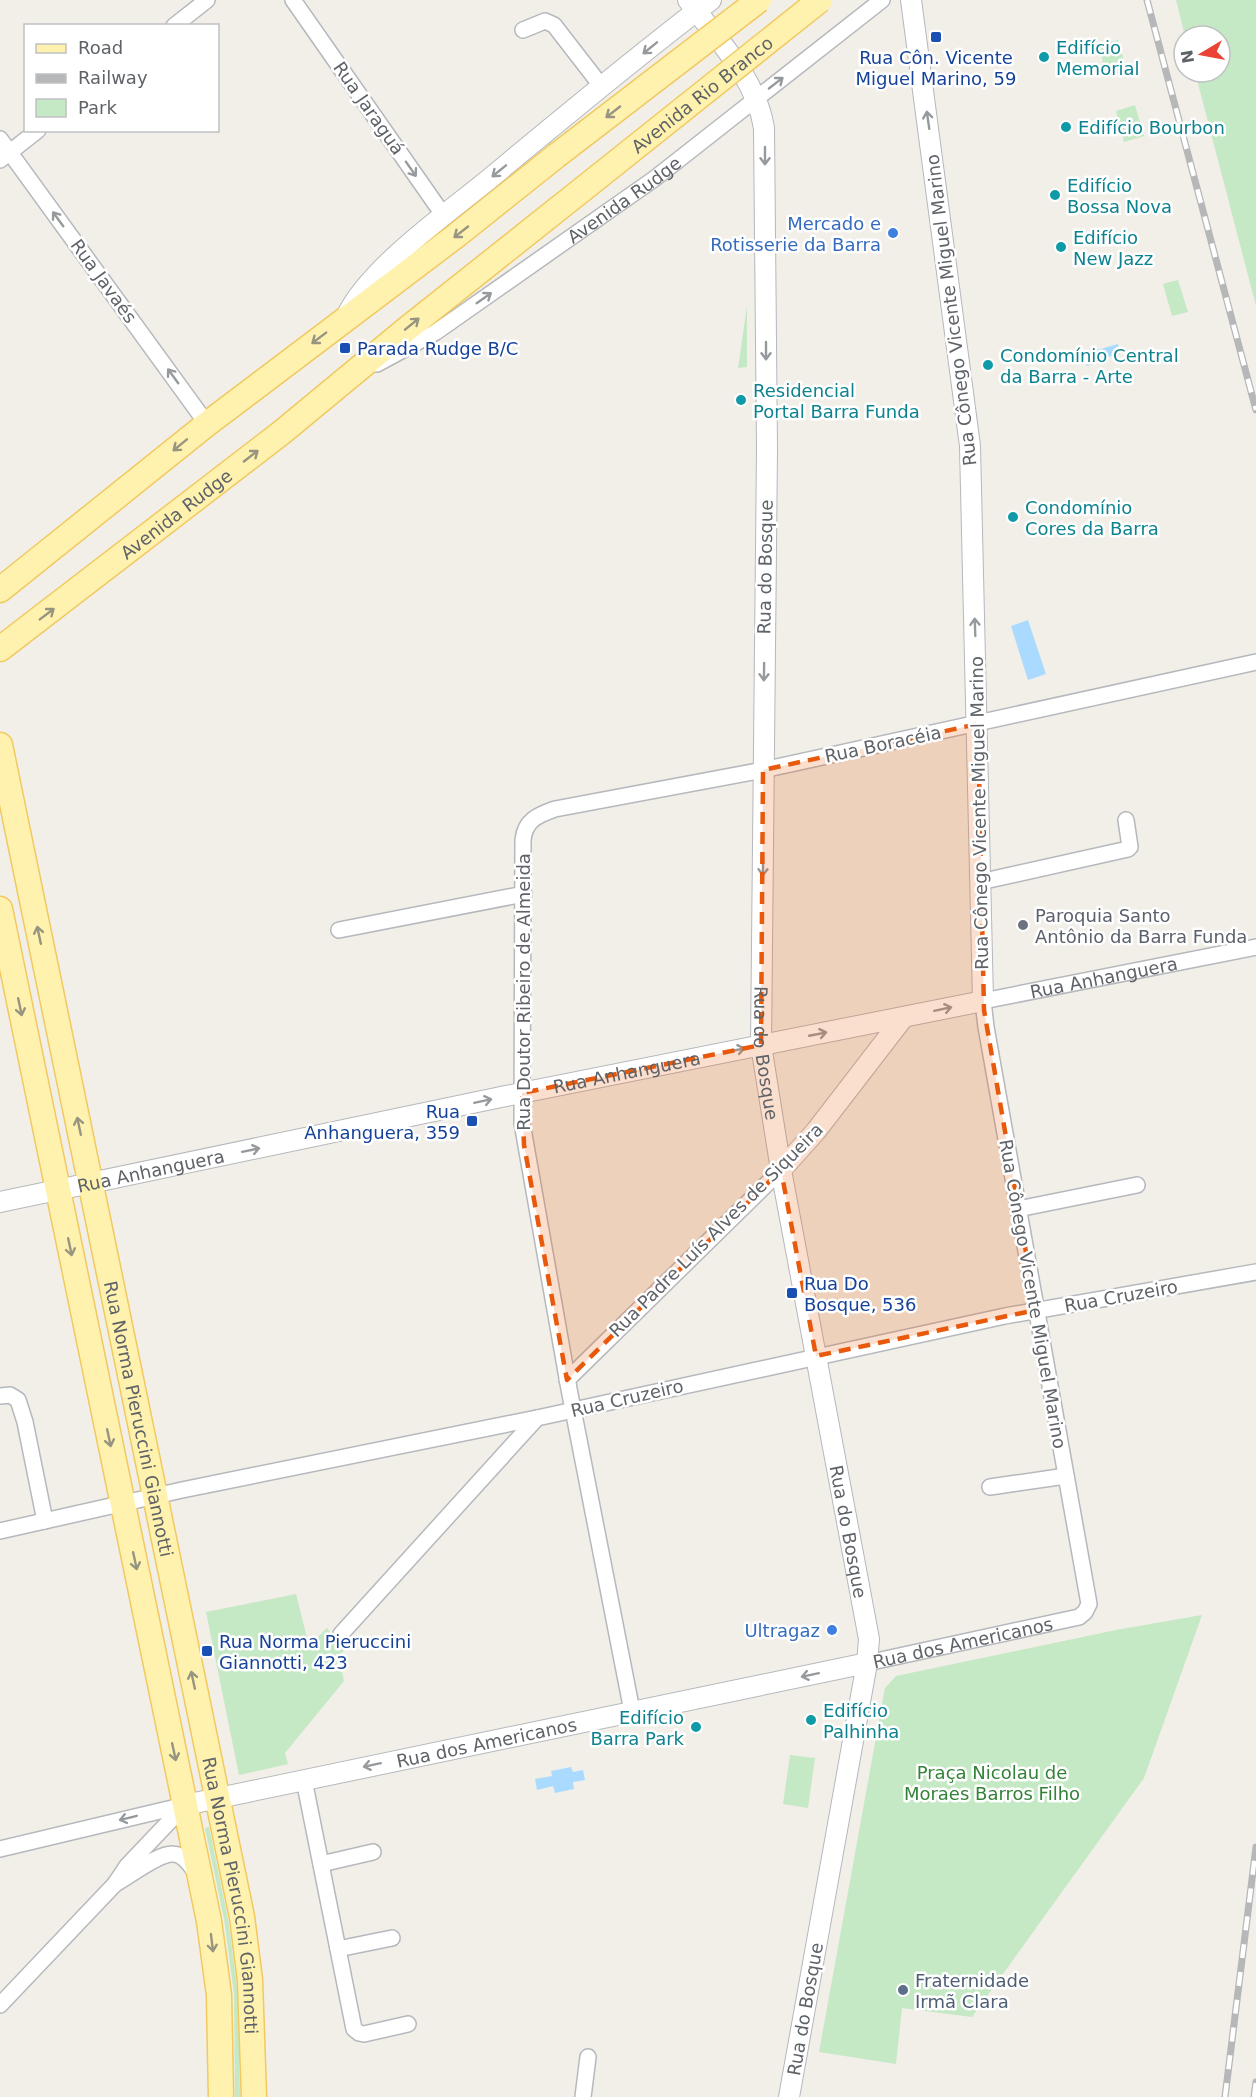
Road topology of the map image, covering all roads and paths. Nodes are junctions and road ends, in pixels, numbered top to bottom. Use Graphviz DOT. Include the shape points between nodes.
graph roads {
  1 [pos="207,0"];
  2 [pos="293,0"];
  3 [pos="759,0"];
  4 [pos="820,0"];
  5 [pos="882,0"];
  6 [pos="911,0"];
  7 [pos="698,4"];
  8 [pos="177,24"];
  9 [pos="524,30"];
  10 [pos="602,87"];
  11 [pos="756,98"];
  12 [pos="35,132"];
  13 [pos="0,139"];
  14 [pos="5,156"];
  15 [pos="583,189"];
  16 [pos="444,216"];
  17 [pos="345,318"];
  18 [pos="351,375"];
  19 [pos="207,424"];
  20 [pos="0,590"];
  21 [pos="0,649"];
  22 [pos="1256,662"];
  23 [pos="978,724"];
  24 [pos="0,745"];
  25 [pos="764,770"];
  26 [pos="1126,820"];
  27 [pos="523,840"];
  28 [pos="980,882"];
  29 [pos="524,894"];
  30 [pos="0,909"];
  31 [pos="339,930"];
  32 [pos="1256,947"];
  33 [pos="983,1000"];
  34 [pos="903,1018"];
  35 [pos="761,1046"];
  36 [pos="522,1093"];
  37 [pos="771,1116"];
  38 [pos="816,1131"];
  39 [pos="781,1170"];
  40 [pos="91,1183"];
  41 [pos="1137,1185"];
  42 [pos="58,1190"];
  43 [pos="0,1202"];
  44 [pos="1018,1209"];
  45 [pos="1256,1272"];
  46 [pos="1036,1310"];
  47 [pos="816,1356"];
  48 [pos="567,1380"];
  49 [pos="0,1396"];
  50 [pos="572,1410"];
  51 [pos="537,1418"];
  52 [pos="1066,1476"];
  53 [pos="990,1487"];
  54 [pos="155,1496"];
  55 [pos="123,1503"];
  56 [pos="45,1521"];
  57 [pos="0,1531"];
  58 [pos="1079,1617"];
  59 [pos="341,1634"];
  60 [pos="867,1663"];
  61 [pos="632,1711"];
  62 [pos="304,1780"];
  63 [pos="218,1799"];
  64 [pos="185,1805"];
  65 [pos="0,1850"];
  66 [pos="373,1852"];
  67 [pos="321,1864"];
  68 [pos="115,1884"];
  69 [pos="202,1886"];
  70 [pos="392,1938"];
  71 [pos="338,1949"];
  72 [pos="0,2005"];
  73 [pos="408,2024"];
  74 [pos="588,2057"];
  75 [pos="220,2097"];
  76 [pos="254,2097"];
  77 [pos="583,2097"];
  78 [pos="789,2097"];
  1 -- 8 [label="street"];
  2 -- 16 [label="street, Rua Jaraguá, one-way"];
  3 -- 17 [label="main road, Avenida Rio Branco, one-way, bridge"];
  4 -- 15 [label="main road, Avenida Rio Branco, bridge"];
  11 -- 5 [label="street, Avenida Rudge, one-way"];
  23 -- 6 [label="street, Rua Cônego Vicente Miguel Marino, one-way" via="969,424"];
  7 -- 10 [label="street, one-way"];
  7 -- 11 [label="street, Rua do Bosque"];
  9 -- 10 [label="street" via="545,21 554,25"];
  10 -- 16 [label="street, one-way"];
  18 -- 11 [label="street, Avenida Rudge, one-way" via="445,326 654,179"];
  11 -- 25 [label="street, Rua do Bosque, one-way" via="765,144"];
  12 -- 14 [label="street"];
  13 -- 14 [label="street, Rua Javaés"];
  19 -- 14 [label="street, Rua Javaés, one-way"];
  18 -- 15 [label="main road, Avenida Rudge, one-way"];
  16 -- 17 [label="street" via="373,280"];
  17 -- 19 [label="main road, one-way"];
  21 -- 18 [label="main road, Avenida Rudge, one-way"];
  19 -- 20 [label="main road, one-way"];
  22 -- 23 [label="street, Rua Boracéia"];
  23 -- 25 [label="street, Rua Boracéia"];
  23 -- 28 [label="street, Rua Cônego Vicente Miguel Marino"];
  40 -- 24 [label="main road, Rua Norma Pieruccini Giannotti, one-way"];
  25 -- 27 [label="street, Rua Boracéia" via="555,809 532,820 526,826"];
  25 -- 35 [label="street, Rua do Bosque, one-way"];
  26 -- 28 [label="street" via="1128,849"];
  27 -- 29 [label="street, Rua Doutor Ribeiro de Almeida"];
  28 -- 33 [label="street, Rua Cônego Vicente Miguel Marino"];
  29 -- 31 [label="street"];
  29 -- 36 [label="street, Rua Doutor Ribeiro de Almeida"];
  30 -- 42 [label="main road, Rua Norma Pieruccini Giannotti, one-way"];
  32 -- 33 [label="street, Rua Anhanguera"];
  34 -- 33 [label="street, Rua Anhanguera, one-way"];
  33 -- 44 [label="street, Rua Cônego Vicente Miguel Marino"];
  35 -- 34 [label="street, Rua Anhanguera, one-way"];
  34 -- 38 [label="street, Rua Padre Luís Alves de Siqueira"];
  36 -- 35 [label="street, Rua Anhanguera, one-way"];
  35 -- 37 [label="street, Rua do Bosque"];
  40 -- 36 [label="street, Rua Anhanguera, one-way"];
  36 -- 48 [label="street, Rua Doutor Ribeiro de Almeida" via="524,1145"];
  37 -- 38 [label="street" via="788,1137 803,1137"];
  37 -- 39 [label="street, Rua do Bosque"];
  38 -- 39 [label="street, Rua Padre Luís Alves de Siqueira"];
  39 -- 47 [label="street, Rua do Bosque"];
  39 -- 48 [label="street, Rua Padre Luís Alves de Siqueira"];
  40 -- 42 [label="street, Rua Anhanguera"];
  40 -- 54 [label="main road, Rua Norma Pieruccini Giannotti"];
  41 -- 44 [label="street"];
  42 -- 43 [label="street, Rua Anhanguera"];
  42 -- 55 [label="main road, Rua Norma Pieruccini Giannotti, one-way"];
  44 -- 46 [label="street, Rua Cônego Vicente Miguel Marino"];
  45 -- 46 [label="street, Rua Cruzeiro"];
  46 -- 47 [label="street, Rua Cruzeiro"];
  46 -- 52 [label="street, Rua Cônego Vicente Miguel Marino"];
  47 -- 50 [label="street, Rua Cruzeiro"];
  47 -- 60 [label="street, Rua do Bosque" via="866,1616"];
  48 -- 50 [label="street, Rua Doutor Ribeiro de Almeida"];
  49 -- 56 [label="street" via="10,1395 18,1400"];
  50 -- 51 [label="street, Rua Cruzeiro"];
  50 -- 61 [label="street, Rua Doutor Ribeiro de Almeida"];
  51 -- 54 [label="street, Rua Cruzeiro"];
  51 -- 59 [label="street"];
  52 -- 53 [label="street"];
  52 -- 58 [label="street, Rua Cônego Vicente Miguel Marino" via="1089,1604"];
  54 -- 55 [label="street, Rua Cruzeiro"];
  63 -- 54 [label="main road, Rua Norma Pieruccini Giannotti, one-way"];
  55 -- 56 [label="street, Rua Cruzeiro"];
  55 -- 64 [label="main road, Rua Norma Pieruccini Giannotti, one-way"];
  56 -- 57 [label="street, Rua Cruzeiro"];
  58 -- 60 [label="street, Rua dos Americanos"];
  60 -- 61 [label="street, Rua dos Americanos, one-way"];
  60 -- 78 [label="street, Rua do Bosque"];
  61 -- 62 [label="street, Rua dos Americanos, one-way"];
  62 -- 63 [label="street, Rua dos Americanos"];
  62 -- 67 [label="street"];
  63 -- 64 [label="street, Rua dos Americanos"];
  63 -- 76 [label="main road, Rua Norma Pieruccini Giannotti" via="246,1942"];
  64 -- 65 [label="street, Rua dos Americanos, one-way"];
  64 -- 68 [label="street"];
  64 -- 69 [label="main road, Rua Norma Pieruccini Giannotti"];
  66 -- 67 [label="street"];
  67 -- 71 [label="street"];
  68 -- 69 [label="street" via="174,1854 188,1863"];
  68 -- 72 [label="street"];
  69 -- 75 [label="main road, Rua Norma Pieruccini Giannotti, one-way" via="219,1995"];
  70 -- 71 [label="street"];
  71 -- 73 [label="street" via="356,2031 364,2034"];
  74 -- 77 [label="street"];
}
